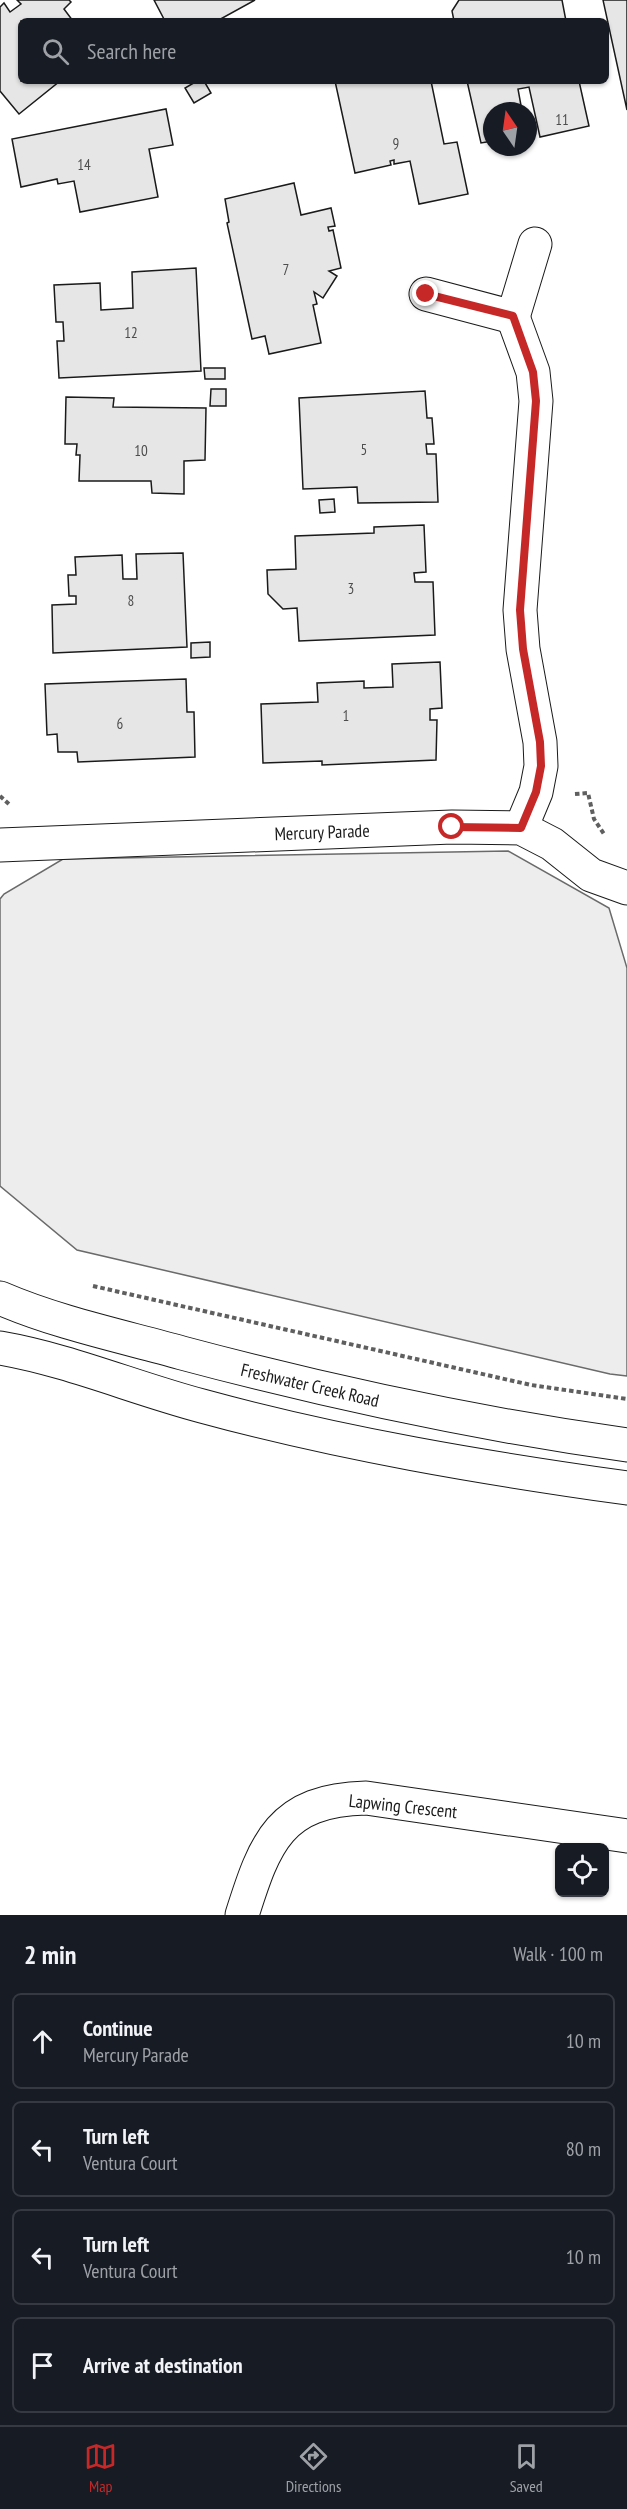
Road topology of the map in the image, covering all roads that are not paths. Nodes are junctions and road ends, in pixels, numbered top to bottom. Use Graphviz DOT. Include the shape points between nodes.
graph roads {
  1 [pos="535,244"];
  2 [pos="426,294"];
  3 [pos="513,316"];
  4 [pos="521,828"];
  5 [pos="0,845"];
  6 [pos="627,888"];
  7 [pos="0,1298"];
  8 [pos="0,1348"];
  9 [pos="627,1445"];
  10 [pos="627,1488"];
  11 [pos="627,1836"];
  12 [pos="242,1915"];
  1 -- 3 [label="street"];
  2 -- 3 [label="street"];
  3 -- 4 [label="street" via="533,372 536,401 520,610 541,766 536,792"];
  4 -- 5 [label="street, Mercury Parade" via="452,827"];
  4 -- 6 [label="street, Mercury Parade" via="552,844 591,875"];
  7 -- 9 [label="street, Freshwater Creek Road" via="51,1317 248,1370 398,1405"];
  8 -- 10 [label="street" via="49,1359 201,1406 297,1429 447,1460"];
  11 -- 12 [label="street, Lapwing Crescent" via="366,1798 342,1799 302,1812 283,1826 260,1861"];
}
